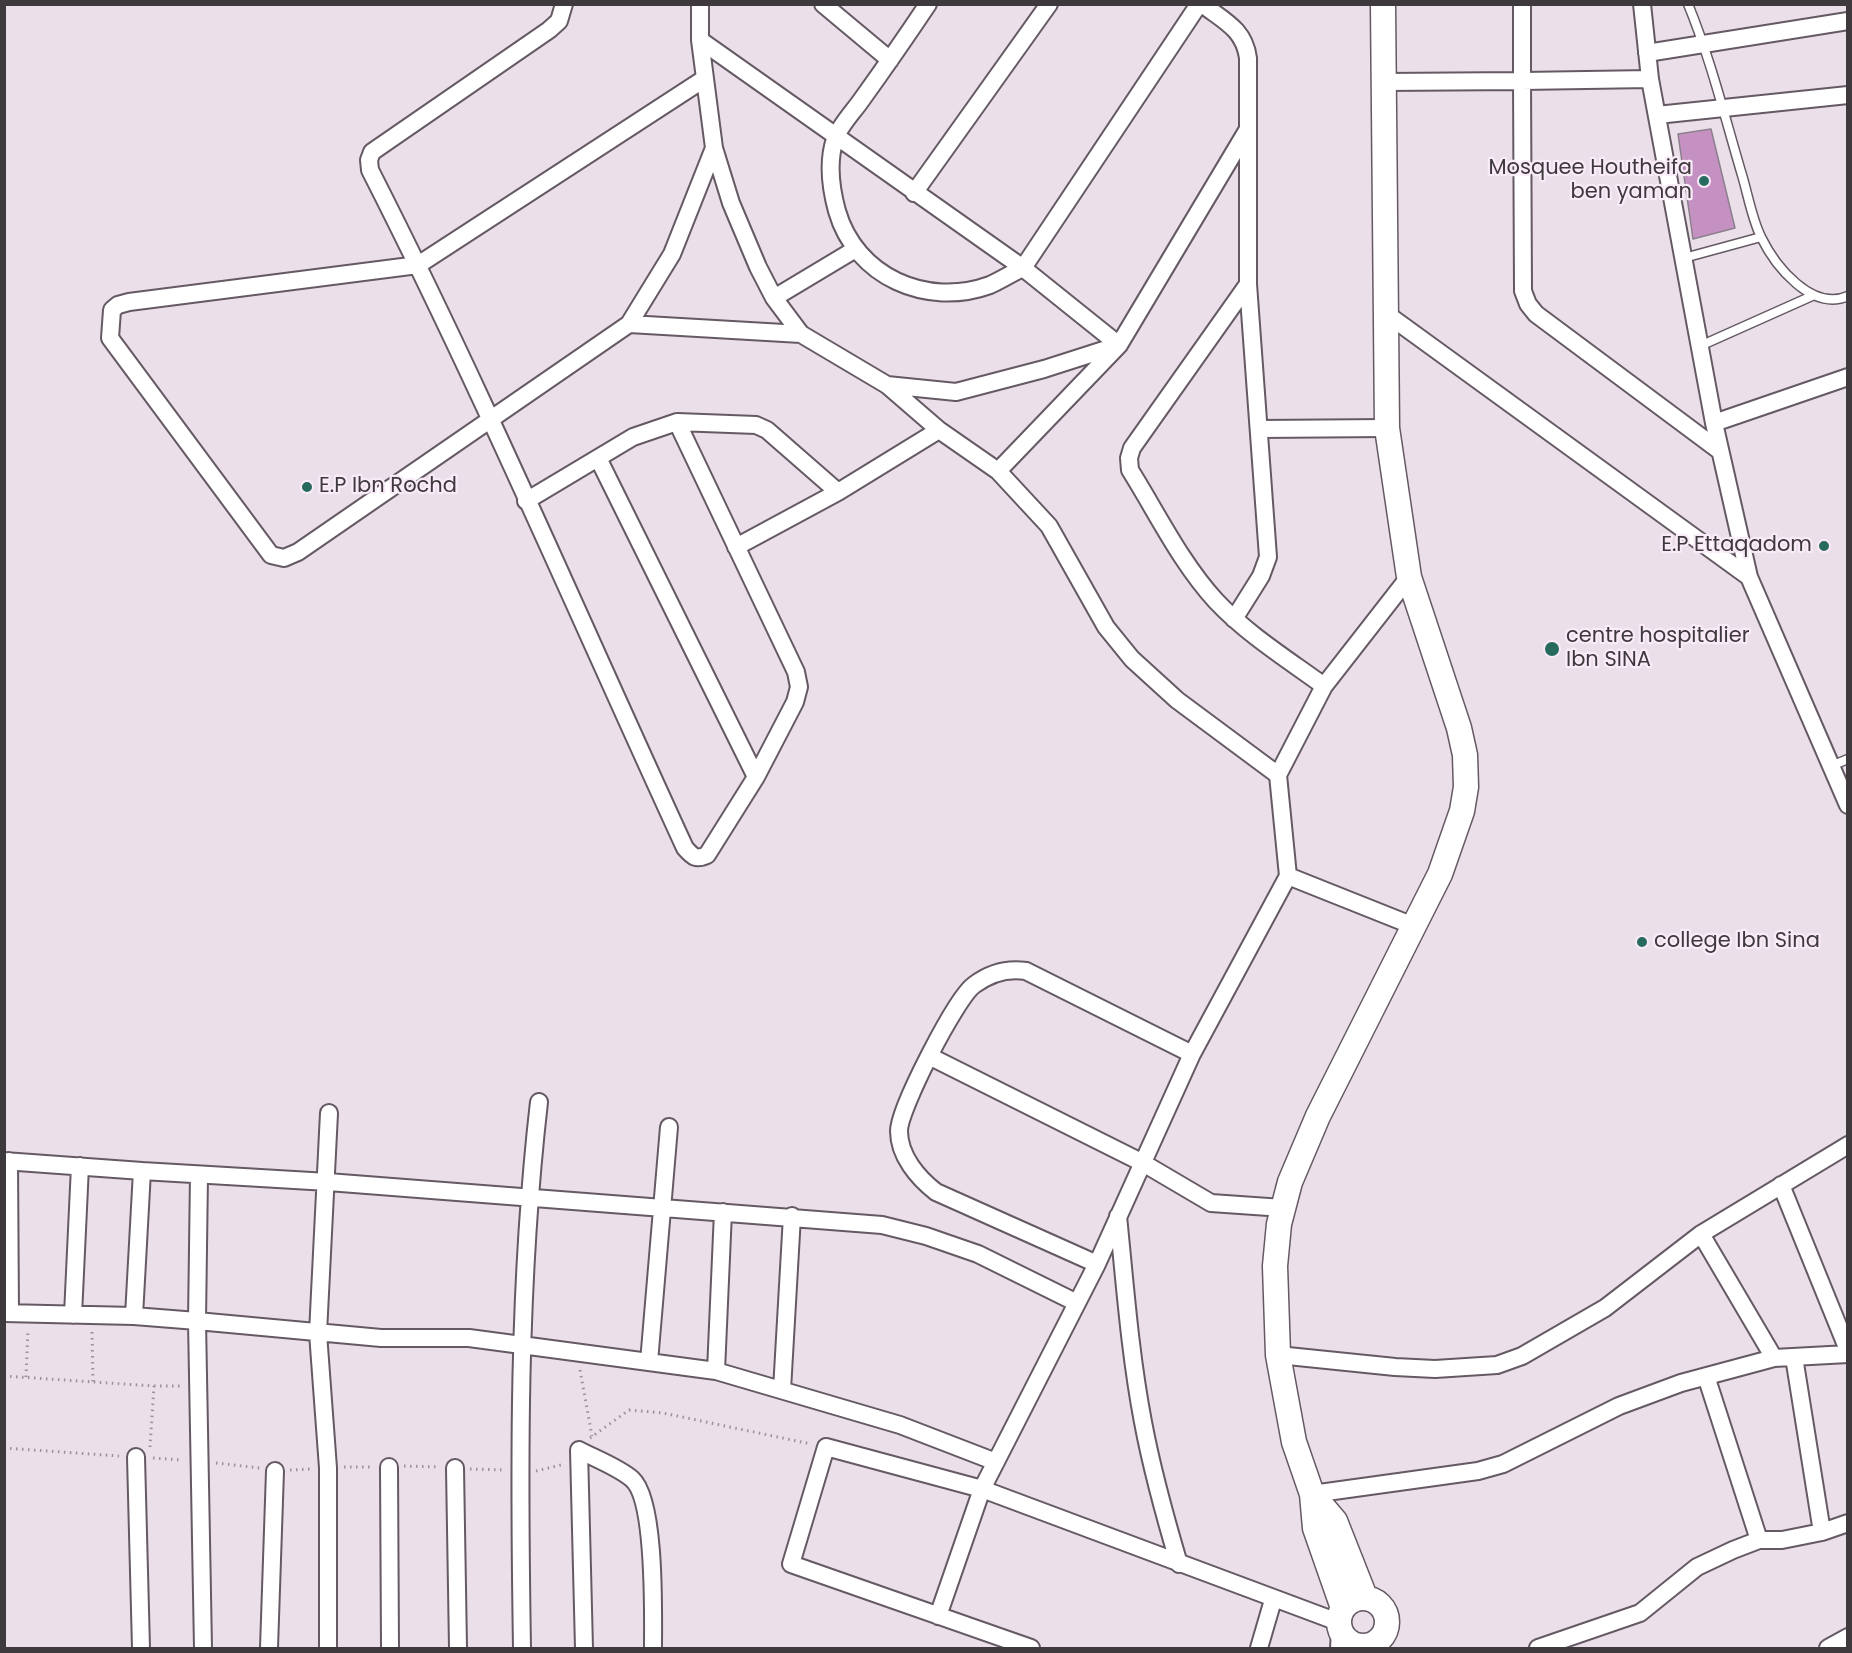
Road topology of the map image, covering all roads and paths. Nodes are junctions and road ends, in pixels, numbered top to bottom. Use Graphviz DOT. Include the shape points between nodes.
graph roads {
  1 [pos="564,4"];
  2 [pos="700,4"];
  3 [pos="823,4"];
  4 [pos="928,4"];
  5 [pos="1049,4"];
  6 [pos="1200,4"];
  7 [pos="1383,4"];
  8 [pos="1522,4"];
  9 [pos="1642,4"];
  10 [pos="1689,4"];
  11 [pos="1848,21"];
  12 [pos="700,40"];
  13 [pos="1704,45"];
  14 [pos="1647,53"];
  15 [pos="890,60"];
  16 [pos="705,79"];
  17 [pos="1650,79"];
  18 [pos="1522,81"];
  19 [pos="1383,82"];
  20 [pos="1848,95"];
  21 [pos="1722,108"];
  22 [pos="1657,115"];
  23 [pos="1249,128"];
  24 [pos="835,138"];
  25 [pos="714,148"];
  26 [pos="915,193"];
  27 [pos="1761,237"];
  28 [pos="854,250"];
  29 [pos="1684,258"];
  30 [pos="418,265"];
  31 [pos="1023,268"];
  32 [pos="1248,284"];
  33 [pos="1812,296"];
  34 [pos="1848,296"];
  35 [pos="774,298"];
  36 [pos="1384,312"];
  37 [pos="629,324"];
  38 [pos="801,334"];
  39 [pos="1119,345"];
  40 [pos="1700,346"];
  41 [pos="1848,377"];
  42 [pos="887,385"];
  43 [pos="488,418"];
  44 [pos="676,422"];
  45 [pos="1714,423"];
  46 [pos="1387,428"];
  47 [pos="1259,429"];
  48 [pos="939,430"];
  49 [pos="1720,451"];
  50 [pos="598,458"];
  51 [pos="998,471"];
  52 [pos="838,492"];
  53 [pos="526,501"];
  54 [pos="736,547"];
  55 [pos="1409,577"];
  56 [pos="1749,577"];
  57 [pos="1234,619"];
  58 [pos="1324,686"];
  59 [pos="1848,759"];
  60 [pos="1831,766"];
  61 [pos="1278,775"];
  62 [pos="756,777"];
  63 [pos="1848,805"];
  64 [pos="1288,876"];
  65 [pos="1416,927"];
  66 [pos="1192,1054"];
  67 [pos="931,1057"];
  68 [pos="539,1102"];
  69 [pos="330,1113"];
  70 [pos="669,1127"];
  71 [pos="1848,1145"];
  72 [pos="7,1161"];
  73 [pos="1143,1162"];
  74 [pos="80,1166"];
  75 [pos="142,1171"];
  76 [pos="199,1175"];
  77 [pos="328,1182"];
  78 [pos="1781,1185"];
  79 [pos="528,1197"];
  80 [pos="661,1207"];
  81 [pos="1283,1208"];
  82 [pos="723,1212"];
  83 [pos="1118,1215"];
  84 [pos="792,1216"];
  85 [pos="1701,1234"];
  86 [pos="1097,1264"];
  87 [pos="1077,1303"];
  88 [pos="7,1313"];
  89 [pos="28,1313"];
  90 [pos="73,1315"];
  91 [pos="92,1315"];
  92 [pos="134,1316"];
  93 [pos="197,1321"];
  94 [pos="318,1333"];
  95 [pos="520,1346"];
  96 [pos="1848,1352"];
  97 [pos="577,1354"];
  98 [pos="1278,1355"];
  99 [pos="1794,1357"];
  100 [pos="1774,1358"];
  101 [pos="649,1362"];
  102 [pos="716,1371"];
  103 [pos="4,1376"];
  104 [pos="1706,1376"];
  105 [pos="26,1377"];
  106 [pos="93,1382"];
  107 [pos="154,1386"];
  108 [pos="198,1387"];
  109 [pos="782,1390"];
  110 [pos="592,1436"];
  111 [pos="826,1447"];
  112 [pos="4,1448"];
  113 [pos="579,1450"];
  114 [pos="136,1457"];
  115 [pos="200,1462"];
  116 [pos="996,1462"];
  117 [pos="389,1467"];
  118 [pos="328,1468"];
  119 [pos="455,1468"];
  120 [pos="275,1471"];
  121 [pos="519,1471"];
  122 [pos="982,1490"];
  123 [pos="1312,1494"];
  124 [pos="1848,1523"];
  125 [pos="1822,1532"];
  126 [pos="1759,1540"];
  127 [pos="1179,1564"];
  128 [pos="1365,1597"];
  129 [pos="1273,1600"];
  130 [pos="938,1616"];
  131 [pos="1357,1636"];
  132 [pos="1848,1637"];
  133 [pos="985,1641"];
  134 [pos="141,1648"];
  135 [pos="203,1648"];
  136 [pos="269,1648"];
  137 [pos="328,1648"];
  138 [pos="390,1648"];
  139 [pos="458,1648"];
  140 [pos="522,1648"];
  141 [pos="584,1648"];
  142 [pos="653,1648"];
  143 [pos="1031,1648"];
  144 [pos="1259,1648"];
  145 [pos="1538,1648"];
  146 [pos="1828,1648"];
  1 -- 30 [label="street" via="559,21 549,30 372,152 370,170"];
  2 -- 12 [label="street"];
  3 -- 15 [label="street"];
  4 -- 15 [label="street"];
  5 -- 26 [label="street"];
  6 -- 23 [label="street" via="1246,42"];
  6 -- 31 [label="street"];
  7 -- 19 [label="main road"];
  8 -- 18 [label="street"];
  9 -- 14 [label="street"];
  10 -- 13 [label="lane"];
  11 -- 13 [label="street"];
  12 -- 16 [label="street"];
  12 -- 24 [label="street"];
  13 -- 14 [label="street"];
  13 -- 21 [label="lane"];
  14 -- 17 [label="street"];
  15 -- 24 [label="street"];
  16 -- 25 [label="street"];
  16 -- 30 [label="street"];
  17 -- 18 [label="street"];
  17 -- 22 [label="street"];
  18 -- 19 [label="street"];
  18 -- 49 [label="street" via="1523,291 1528,304 1536,314"];
  19 -- 36 [label="main road"];
  20 -- 21 [label="street"];
  21 -- 22 [label="street"];
  21 -- 27 [label="lane"];
  22 -- 29 [label="street"];
  23 -- 32 [label="street"];
  23 -- 39 [label="street"];
  24 -- 26 [label="street"];
  24 -- 28 [label="street" via="830,166 834,200 843,232"];
  25 -- 35 [label="street" via="731,203"];
  25 -- 37 [label="street" via="672,254"];
  26 -- 31 [label="street"];
  27 -- 29 [label="lane"];
  27 -- 33 [label="lane" via="1785,271"];
  28 -- 31 [label="street" via="899,284 926,291 955,292 990,285"];
  28 -- 35 [label="street"];
  29 -- 40 [label="street"];
  30 -- 43 [label="street"];
  30 -- 43 [label="street" via="129,302 112,310 110,338 271,555 284,558"];
  31 -- 39 [label="street"];
  32 -- 47 [label="street"];
  32 -- 57 [label="street" via="1132,448 1129,458 1130,470 1194,574"];
  33 -- 34 [label="lane" via="1830,300"];
  33 -- 40 [label="lane"];
  35 -- 38 [label="street"];
  36 -- 46 [label="main road"];
  36 -- 56 [label="street"];
  37 -- 38 [label="street"];
  37 -- 43 [label="street"];
  38 -- 42 [label="street"];
  39 -- 42 [label="street" via="956,392"];
  39 -- 51 [label="street"];
  40 -- 45 [label="street"];
  41 -- 45 [label="street"];
  42 -- 48 [label="street"];
  43 -- 53 [label="street"];
  44 -- 50 [label="street" via="633,437"];
  44 -- 52 [label="street" via="756,425 767,430"];
  44 -- 54 [label="street"];
  45 -- 49 [label="street"];
  46 -- 47 [label="street"];
  46 -- 55 [label="main road"];
  47 -- 57 [label="street" via="1268,557"];
  48 -- 51 [label="street"];
  48 -- 52 [label="street"];
  49 -- 56 [label="street"];
  50 -- 53 [label="street"];
  50 -- 62 [label="street"];
  51 -- 61 [label="street" via="1049,526 1106,627 1132,658 1177,700"];
  52 -- 54 [label="street"];
  53 -- 62 [label="street" via="692,856 707,855"];
  54 -- 62 [label="street" via="796,672 798,687 795,702"];
  55 -- 58 [label="street"];
  55 -- 65 [label="main road" via="1465,755 1466,787 1462,811 1440,874"];
  56 -- 60 [label="street"];
  57 -- 58 [label="street"];
  58 -- 61 [label="street"];
  59 -- 60 [label="lane"];
  60 -- 63 [label="street"];
  61 -- 64 [label="street"];
  64 -- 65 [label="street"];
  64 -- 66 [label="street"];
  65 -- 81 [label="main road" via="1318,1116"];
  66 -- 67 [label="street" via="1026,971 1010,969 973,986 957,1004"];
  66 -- 73 [label="street"];
  67 -- 73 [label="street"];
  67 -- 86 [label="street" via="909,1095 899,1132 911,1168 936,1192"];
  68 -- 79 [label="street"];
  69 -- 77 [label="street"];
  70 -- 80 [label="street"];
  71 -- 78 [label="street"];
  72 -- 74 [label="street"];
  72 -- 88 [label="street"];
  73 -- 81 [label="street" via="1211,1203"];
  73 -- 83 [label="street"];
  74 -- 75 [label="street"];
  74 -- 90 [label="street"];
  75 -- 76 [label="street"];
  75 -- 92 [label="street"];
  76 -- 77 [label="street"];
  76 -- 93 [label="street"];
  77 -- 79 [label="street"];
  77 -- 94 [label="street"];
  78 -- 85 [label="street"];
  78 -- 96 [label="street"];
  79 -- 80 [label="street"];
  79 -- 95 [label="street"];
  80 -- 82 [label="street"];
  80 -- 101 [label="street"];
  81 -- 98 [label="main road" via="1275,1266"];
  82 -- 84 [label="street"];
  82 -- 102 [label="street"];
  83 -- 86 [label="street"];
  83 -- 127 [label="street" via="1143,1420"];
  84 -- 87 [label="street" via="882,1226 926,1236 978,1254"];
  84 -- 109 [label="street"];
  85 -- 98 [label="street" via="1605,1308 1541,1346 1497,1365 1395,1367"];
  85 -- 100 [label="street"];
  86 -- 87 [label="street"];
  87 -- 116 [label="street"];
  88 -- 89 [label="street"];
  89 -- 90 [label="street"];
  89 -- 105 [label="path"];
  90 -- 91 [label="street"];
  91 -- 92 [label="street"];
  91 -- 106 [label="path"];
  92 -- 93 [label="street"];
  93 -- 94 [label="street"];
  93 -- 108 [label="street"];
  94 -- 95 [label="street" via="469,1338"];
  94 -- 118 [label="street"];
  95 -- 97 [label="street"];
  95 -- 121 [label="street"];
  96 -- 99 [label="street"];
  97 -- 101 [label="street"];
  97 -- 110 [label="path"];
  98 -- 123 [label="main road" via="1294,1442"];
  99 -- 100 [label="street"];
  99 -- 125 [label="street"];
  100 -- 104 [label="street"];
  101 -- 102 [label="street"];
  102 -- 109 [label="street"];
  103 -- 105 [label="path"];
  104 -- 123 [label="street" via="1619,1406 1503,1464 1478,1471"];
  104 -- 126 [label="street"];
  105 -- 106 [label="path"];
  106 -- 107 [label="path"];
  107 -- 108 [label="path"];
  107 -- 115 [label="path" via="150,1458"];
  108 -- 115 [label="street"];
  109 -- 116 [label="street" via="900,1425"];
  110 -- 111 [label="path" via="629,1410 663,1413"];
  110 -- 113 [label="path"];
  111 -- 122 [label="street"];
  111 -- 130 [label="street" via="791,1564"];
  112 -- 114 [label="path"];
  113 -- 121 [label="path" via="568,1462 553,1469"];
  113 -- 141 [label="street"];
  113 -- 142 [label="street" via="634,1480 647,1510 654,1600"];
  114 -- 134 [label="street"];
  115 -- 120 [label="path"];
  115 -- 135 [label="street"];
  116 -- 122 [label="street"];
  117 -- 118 [label="path"];
  117 -- 119 [label="path"];
  117 -- 138 [label="street"];
  118 -- 120 [label="path"];
  118 -- 137 [label="street"];
  119 -- 121 [label="path"];
  119 -- 139 [label="street"];
  120 -- 136 [label="street"];
  121 -- 140 [label="street"];
  122 -- 127 [label="street"];
  122 -- 130 [label="street"];
  123 -- 128 [label="main road" via="1335,1521"];
  123 -- 131 [label="main road" via="1315,1528"];
  124 -- 125 [label="street"];
  125 -- 126 [label="street"];
  126 -- 145 [label="street" via="1697,1567 1640,1613"];
  127 -- 129 [label="street"];
  128 -- 131 [label="main road" via="1353,1600"];
  128 -- 131 [label="main road" via="1386,1612 1387,1629"];
  129 -- 131 [label="street"];
  129 -- 144 [label="street"];
  130 -- 133 [label="street"];
  132 -- 146 [label="street"];
  133 -- 143 [label="street"];
}
